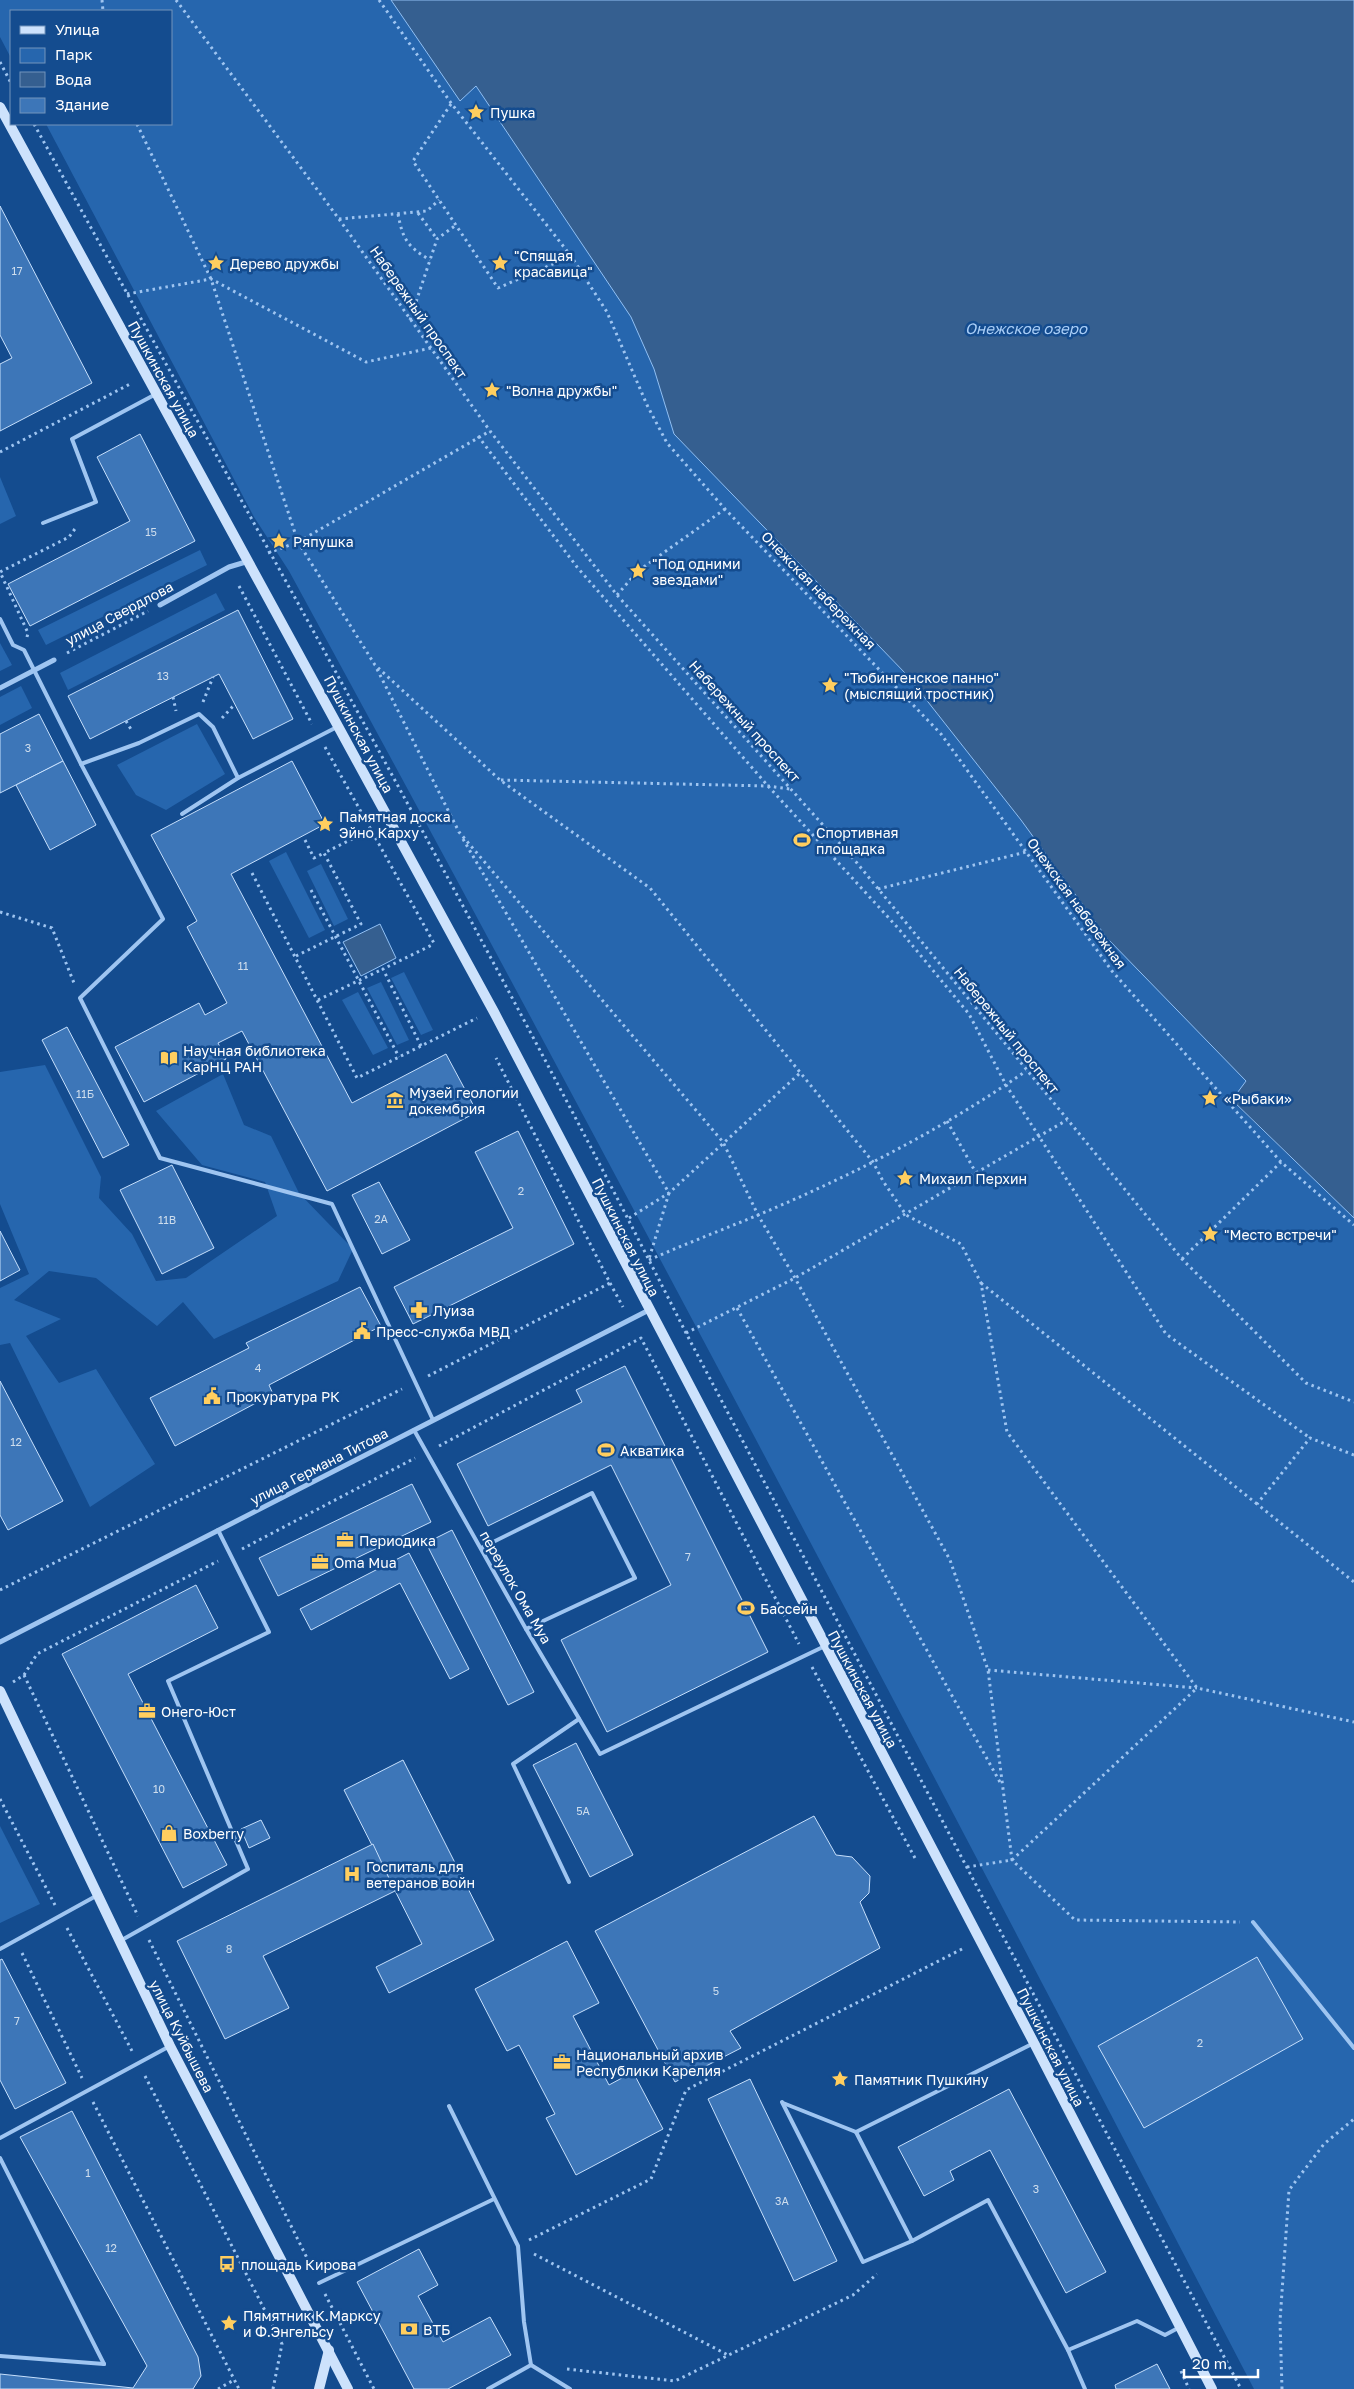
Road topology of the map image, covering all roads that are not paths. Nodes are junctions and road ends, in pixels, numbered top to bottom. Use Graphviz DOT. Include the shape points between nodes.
graph roads {
  1 [pos="0,107"];
  2 [pos="3,118"];
  3 [pos="156,394"];
  4 [pos="44,524"];
  5 [pos="249,560"];
  6 [pos="160,605"];
  7 [pos="0,619"];
  8 [pos="54,660"];
  9 [pos="34,670"];
  10 [pos="0,688"];
  11 [pos="339,726"];
  12 [pos="81,764"];
  13 [pos="238,778"];
  14 [pos="182,814"];
  15 [pos="649,1310"];
  16 [pos="433,1420"];
  17 [pos="414,1430"];
  18 [pos="218,1530"];
  19 [pos="481,1548"];
  20 [pos="526,1629"];
  21 [pos="0,1642"];
  22 [pos="825,1646"];
  23 [pos="0,1692"];
  24 [pos="579,1719"];
  25 [pos="569,1882"];
  26 [pos="96,1896"];
  27 [pos="1253,1922"];
  28 [pos="119,1941"];
  29 [pos="0,1949"];
  30 [pos="1034,2043"];
  31 [pos="170,2046"];
  32 [pos="1354,2048"];
  33 [pos="449,2106"];
  34 [pos="856,2132"];
  35 [pos="0,2138"];
  36 [pos="0,2158"];
  37 [pos="494,2199"];
  38 [pos="912,2241"];
  39 [pos="320,2283"];
  40 [pos="1180,2327"];
  41 [pos="329,2350"];
  42 [pos="1068,2350"];
  43 [pos="0,2356"];
  44 [pos="531,2365"];
  45 [pos="319,2389"];
  46 [pos="348,2389"];
  47 [pos="488,2389"];
  48 [pos="570,2389"];
  49 [pos="1085,2389"];
  50 [pos="1212,2389"];
  1 -- 2 [label="street, Пушкинская улица"];
  2 -- 3 [label="street, Пушкинская улица"];
  3 -- 4 [label="lane" via="72,439 96,502"];
  3 -- 5 [label="street, Пушкинская улица"];
  5 -- 6 [label="street, улица Свердлова"];
  5 -- 11 [label="street, Пушкинская улица"];
  7 -- 9 [label="lane" via="13,645 24,650"];
  8 -- 9 [label="street, улица Свердлова"];
  9 -- 10 [label="street, улица Свердлова"];
  9 -- 12 [label="lane"];
  11 -- 13 [label="lane"];
  11 -- 15 [label="street, Пушкинская улица" via="494,1012"];
  12 -- 13 [label="lane" via="138,743 199,714 213,727"];
  12 -- 16 [label="lane" via="163,919 80,998 160,1158 332,1204"];
  13 -- 14 [label="lane"];
  15 -- 16 [label="street, улица Германа Титова"];
  15 -- 22 [label="street, Пушкинская улица"];
  16 -- 17 [label="street, улица Германа Титова"];
  17 -- 18 [label="street, улица Германа Титова"];
  17 -- 19 [label="lane, переулок Ома Муа"];
  18 -- 21 [label="street, улица Германа Титова"];
  18 -- 28 [label="lane" via="269,1632 168,1681 248,1869"];
  19 -- 20 [label="lane, переулок Ома Муа"];
  19 -- 20 [label="lane" via="592,1493 635,1578"];
  20 -- 24 [label="lane, переулок Ома Муа"];
  22 -- 24 [label="lane, переулок Ома Муа" via="600,1754"];
  22 -- 30 [label="street, Пушкинская улица"];
  23 -- 26 [label="street, улица Куйбышева"];
  24 -- 25 [label="lane" via="512,1764"];
  26 -- 28 [label="street, улица Куйбышева"];
  26 -- 29 [label="lane"];
  27 -- 32 [label="lane"];
  28 -- 31 [label="street, улица Куйбышева"];
  30 -- 34 [label="lane"];
  30 -- 40 [label="street, Пушкинская улица"];
  31 -- 35 [label="lane"];
  31 -- 41 [label="street, улица Куйбышева"];
  33 -- 37 [label="lane"];
  34 -- 38 [label="lane"];
  34 -- 38 [label="lane" via="782,2102 863,2262"];
  36 -- 43 [label="lane" via="104,2364"];
  37 -- 39 [label="lane"];
  37 -- 44 [label="lane" via="518,2246"];
  38 -- 42 [label="lane" via="988,2200"];
  40 -- 42 [label="lane" via="1165,2335 1137,2321"];
  40 -- 50 [label="street, Пушкинская улица"];
  41 -- 45 [label="street"];
  41 -- 46 [label="street, улица Куйбышева"];
  42 -- 49 [label="lane"];
  44 -- 47 [label="lane"];
  44 -- 48 [label="lane"];
}
